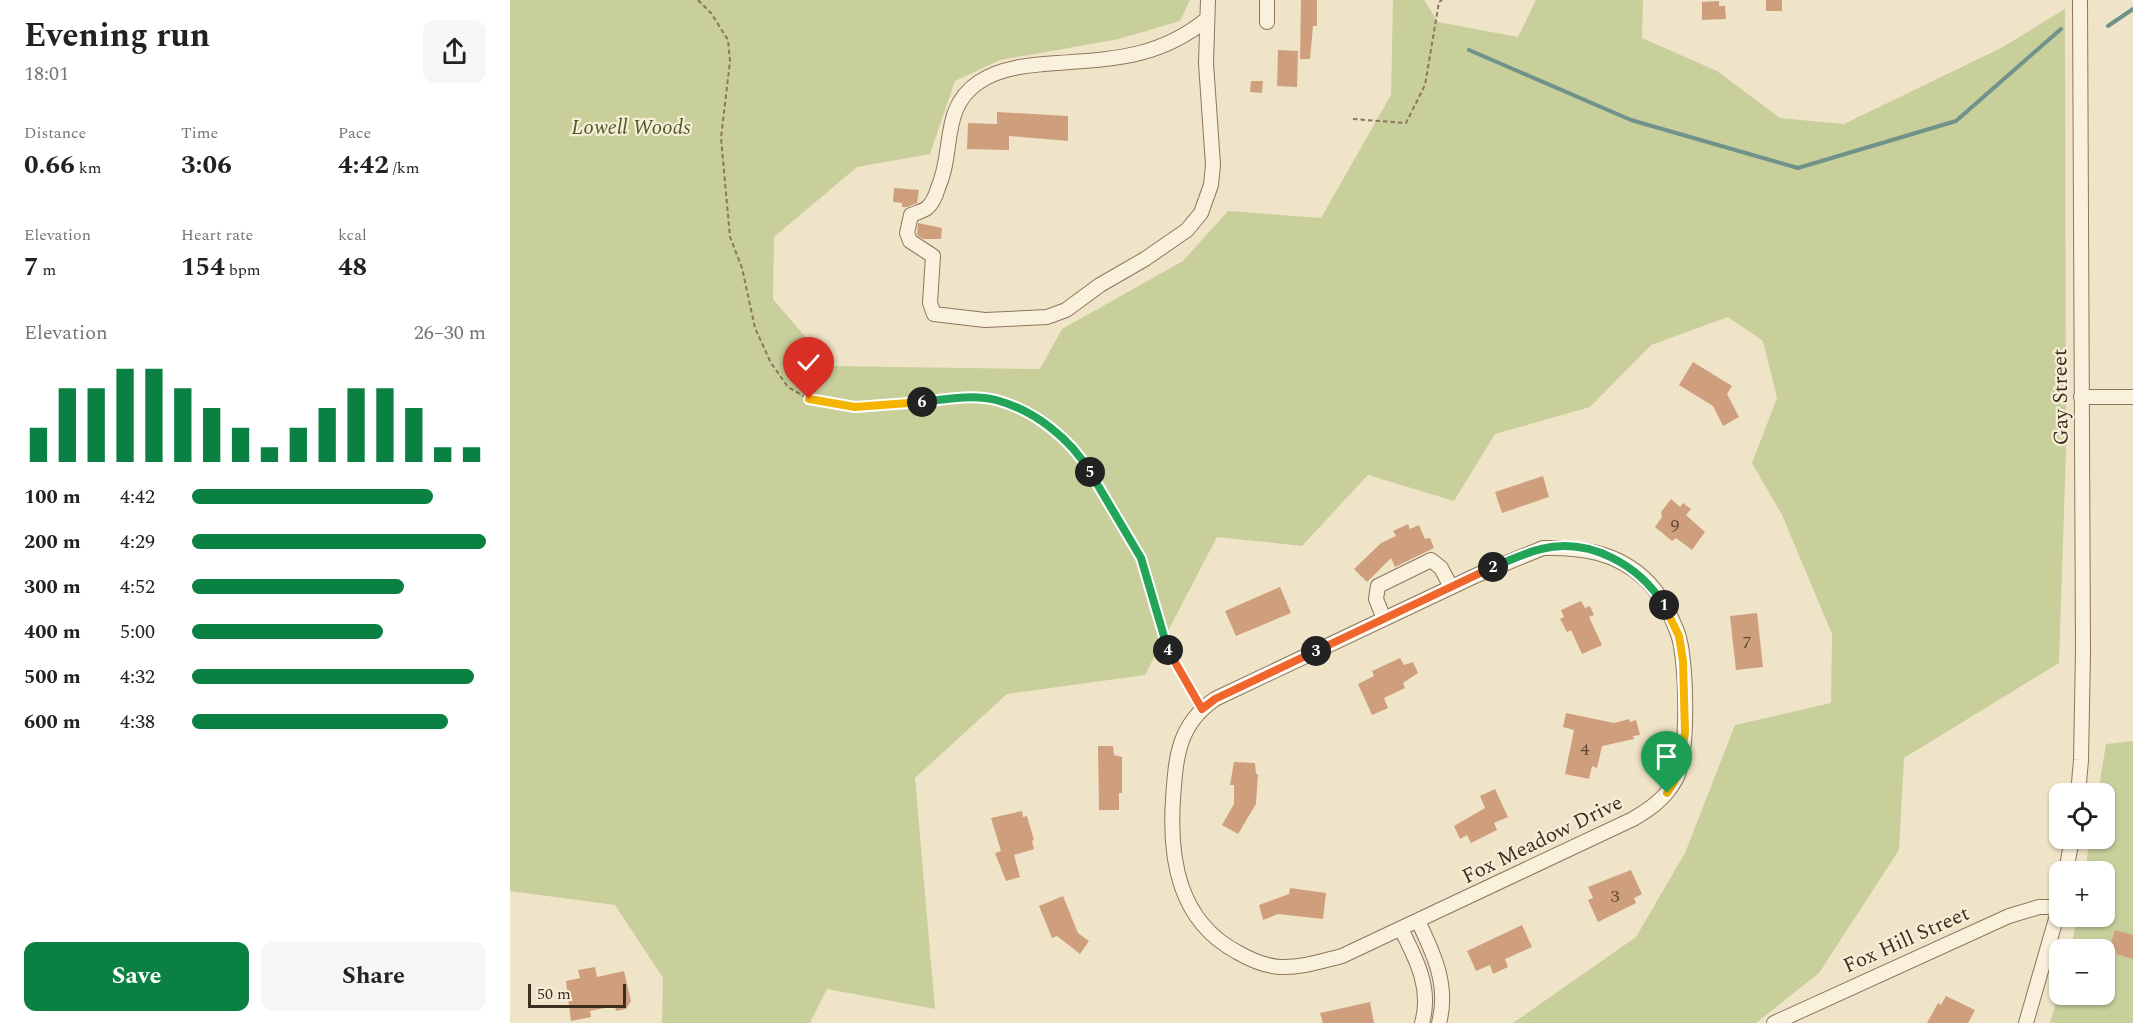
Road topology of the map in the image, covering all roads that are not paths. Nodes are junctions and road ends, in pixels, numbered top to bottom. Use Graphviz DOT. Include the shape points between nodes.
graph roads {
  1 [pos="1208,0"];
  2 [pos="1268,0"];
  3 [pos="2080,0"];
  4 [pos="1207,19"];
  5 [pos="1267,22"];
  6 [pos="2081,397"];
  7 [pos="2133,397"];
  8 [pos="1451,587"];
  9 [pos="1384,619"];
  10 [pos="2078,783"];
  11 [pos="2049,906"];
  12 [pos="1418,921"];
  13 [pos="2053,927"];
  14 [pos="1401,929"];
  15 [pos="1422,1023"];
  16 [pos="1439,1023"];
  17 [pos="1774,1023"];
  18 [pos="2026,1023"];
  1 -- 4 [label="street"];
  2 -- 5 [label="street"];
  3 -- 6 [label="street, Gay Street"];
  4 -- 4 [label="street" via="1212,175 1201,213 1187,230 1066,310 1047,317 985,321 934,314 930,303 933,256 910,241 908,223 911,215 926,209 939,187 953,111 964,93 981,81 1022,66 1085,61 1162,47 1185,37"];
  6 -- 7 [label="street"];
  6 -- 10 [label="street, Gay Street" via="2083,652"];
  8 -- 9 [label="street, Fox Meadow Drive"];
  8 -- 9 [label="street" via="1441,568 1431,560 1378,586 1376,599"];
  8 -- 12 [label="street, Fox Meadow Drive" via="1543,548 1601,553 1632,568 1661,600 1679,636 1685,733 1677,777 1651,809"];
  9 -- 14 [label="street, Fox Meadow Drive" via="1215,699 1202,709 1185,728 1178,752 1172,825 1176,873 1184,897 1200,924 1219,942 1247,958 1278,967 1305,966 1342,956"];
  11 -- 17 [label="street, Fox Hill Street" via="2008,916"];
  12 -- 14 [label="street, Fox Meadow Drive"];
  12 -- 16 [label="street" via="1438,967 1443,990"];
  13 -- 18 [label="street"];
  14 -- 15 [label="street" via="1427,994"];
}
